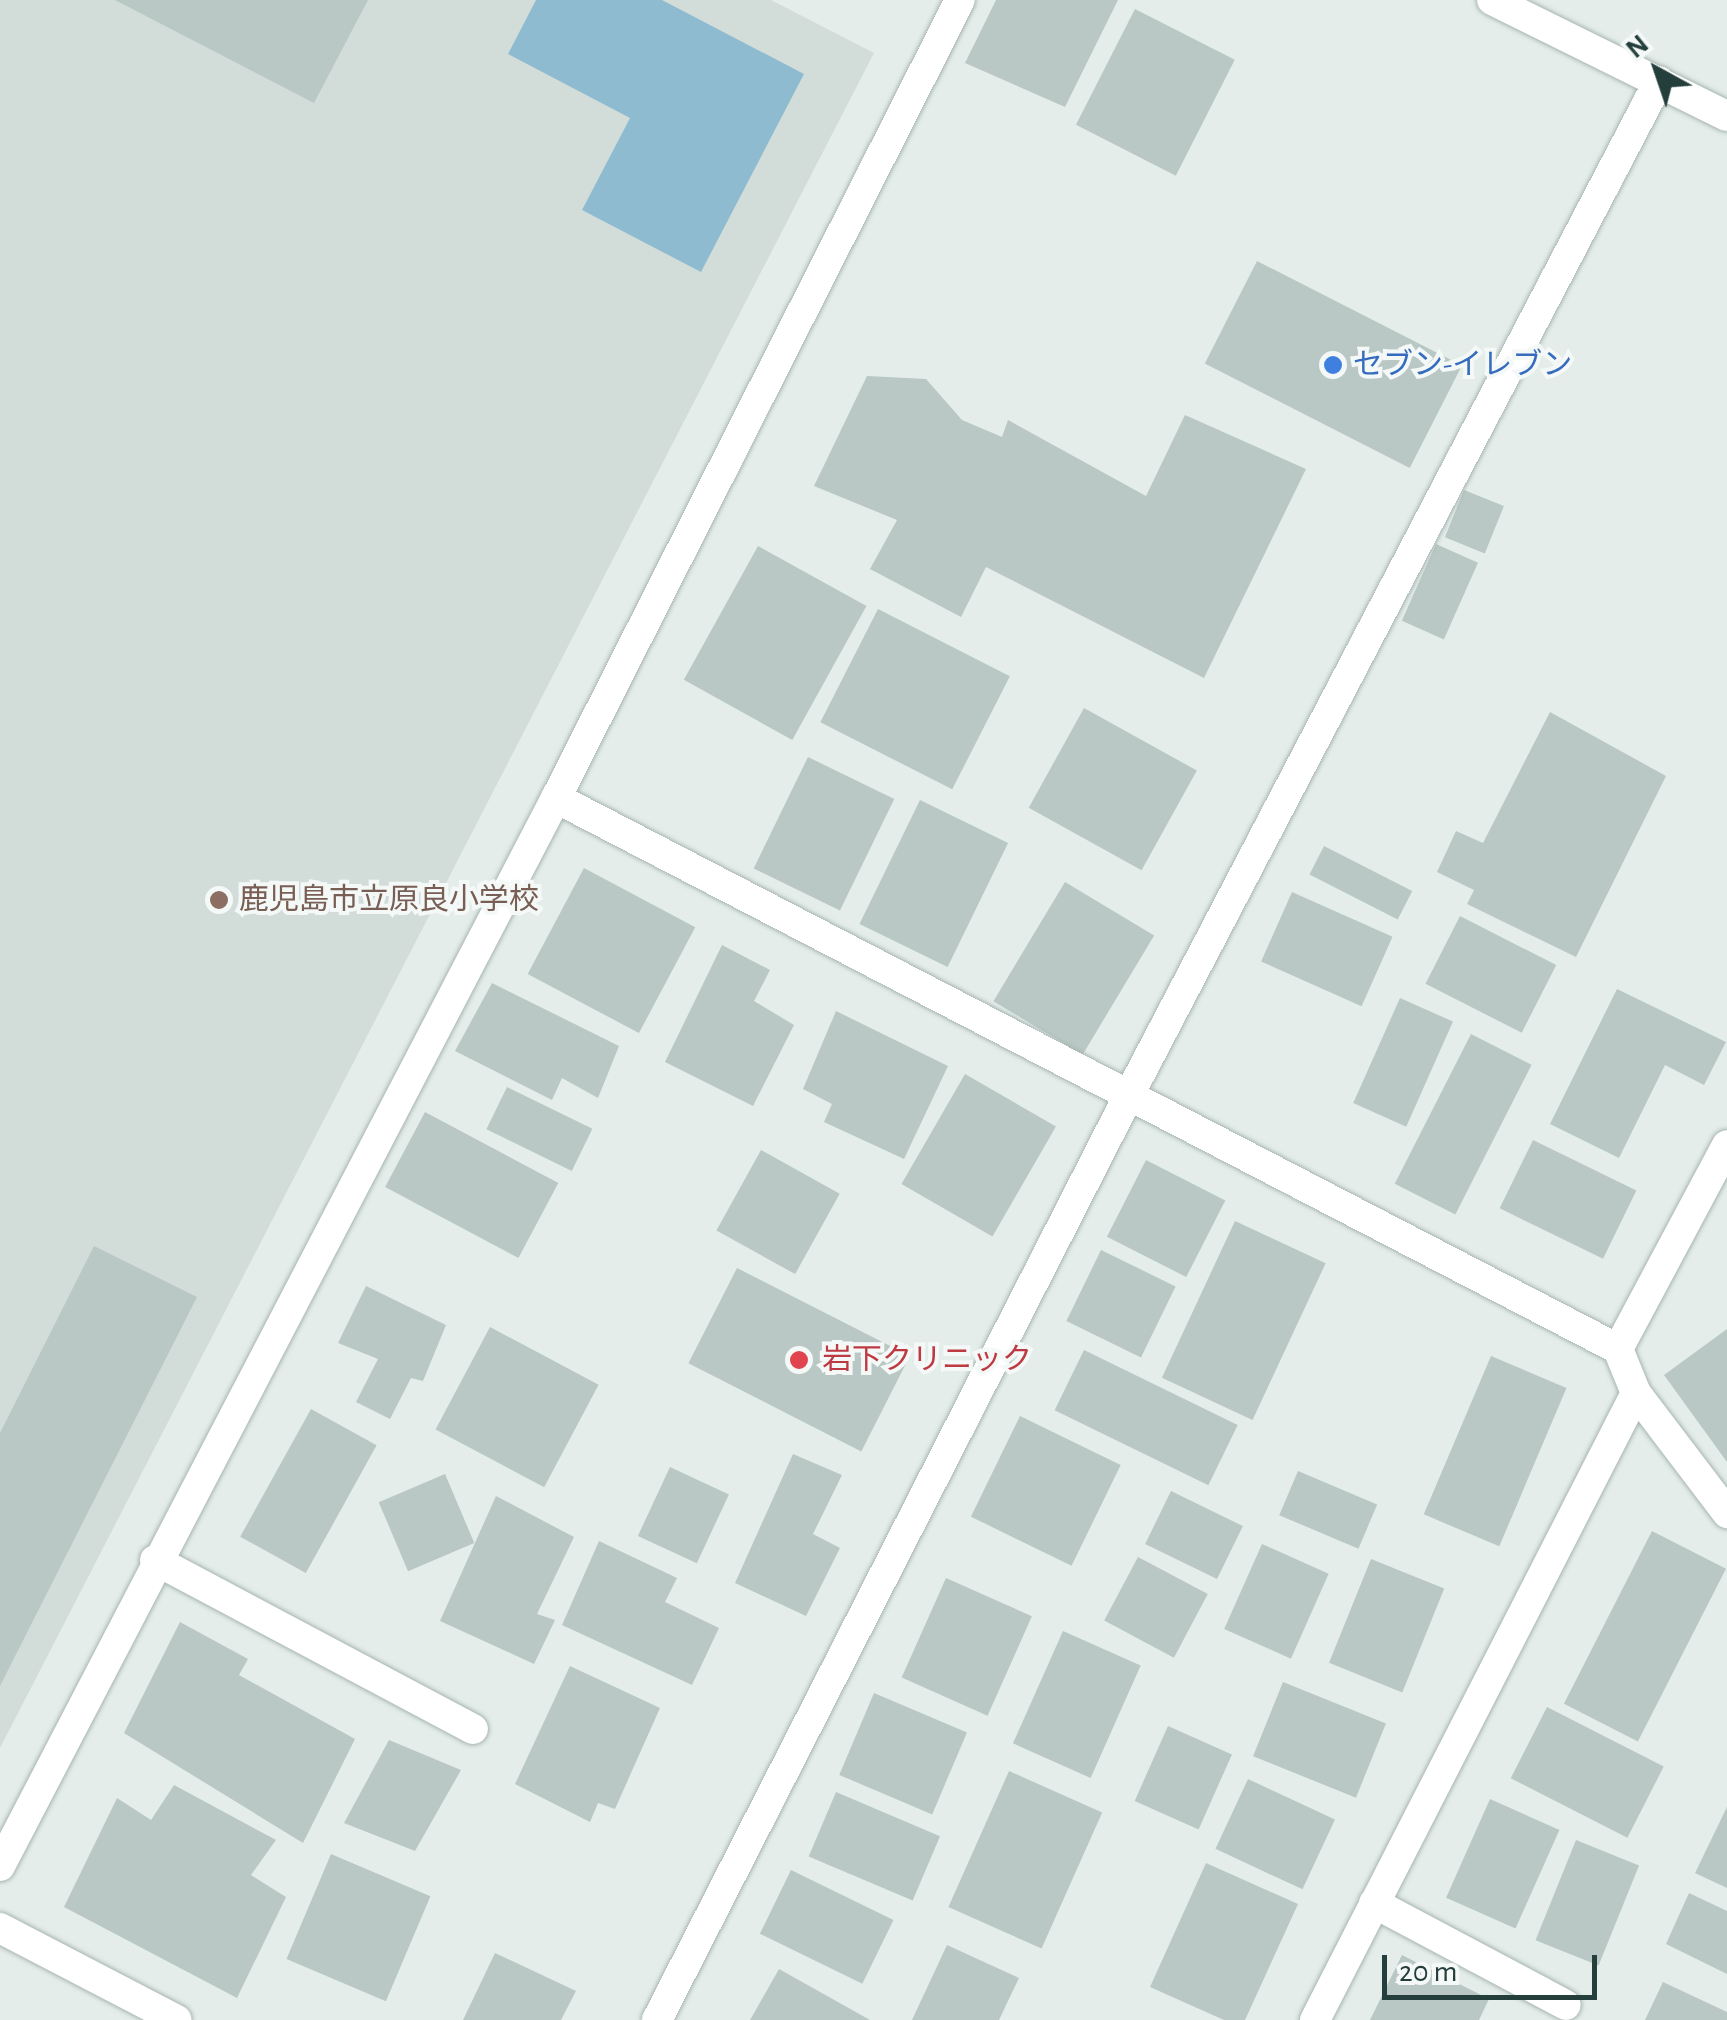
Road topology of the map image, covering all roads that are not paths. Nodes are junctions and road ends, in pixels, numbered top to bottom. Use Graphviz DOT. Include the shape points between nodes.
graph roads {
  1 [pos="960,0"];
  2 [pos="1492,0"];
  3 [pos="1659,81"];
  4 [pos="1727,116"];
  5 [pos="556,798"];
  6 [pos="1128,1097"];
  7 [pos="1727,1146"];
  8 [pos="1618,1349"];
  9 [pos="1636,1393"];
  10 [pos="1727,1513"];
  11 [pos="155,1560"];
  12 [pos="472,1729"];
  13 [pos="0,1866"];
  14 [pos="1374,1903"];
  15 [pos="0,1928"];
  16 [pos="1566,2004"];
  17 [pos="177,2020"];
  18 [pos="657,2020"];
  19 [pos="1314,2020"];
  1 -- 5 [label="street"];
  2 -- 3 [label="street"];
  3 -- 4 [label="street"];
  3 -- 6 [label="street"];
  5 -- 6 [label="street"];
  5 -- 11 [label="street"];
  6 -- 8 [label="street"];
  6 -- 18 [label="street"];
  7 -- 8 [label="street"];
  8 -- 9 [label="street"];
  9 -- 10 [label="street"];
  9 -- 14 [label="street"];
  11 -- 12 [label="street"];
  11 -- 13 [label="street"];
  14 -- 16 [label="street"];
  14 -- 19 [label="street"];
  15 -- 17 [label="street"];
}
